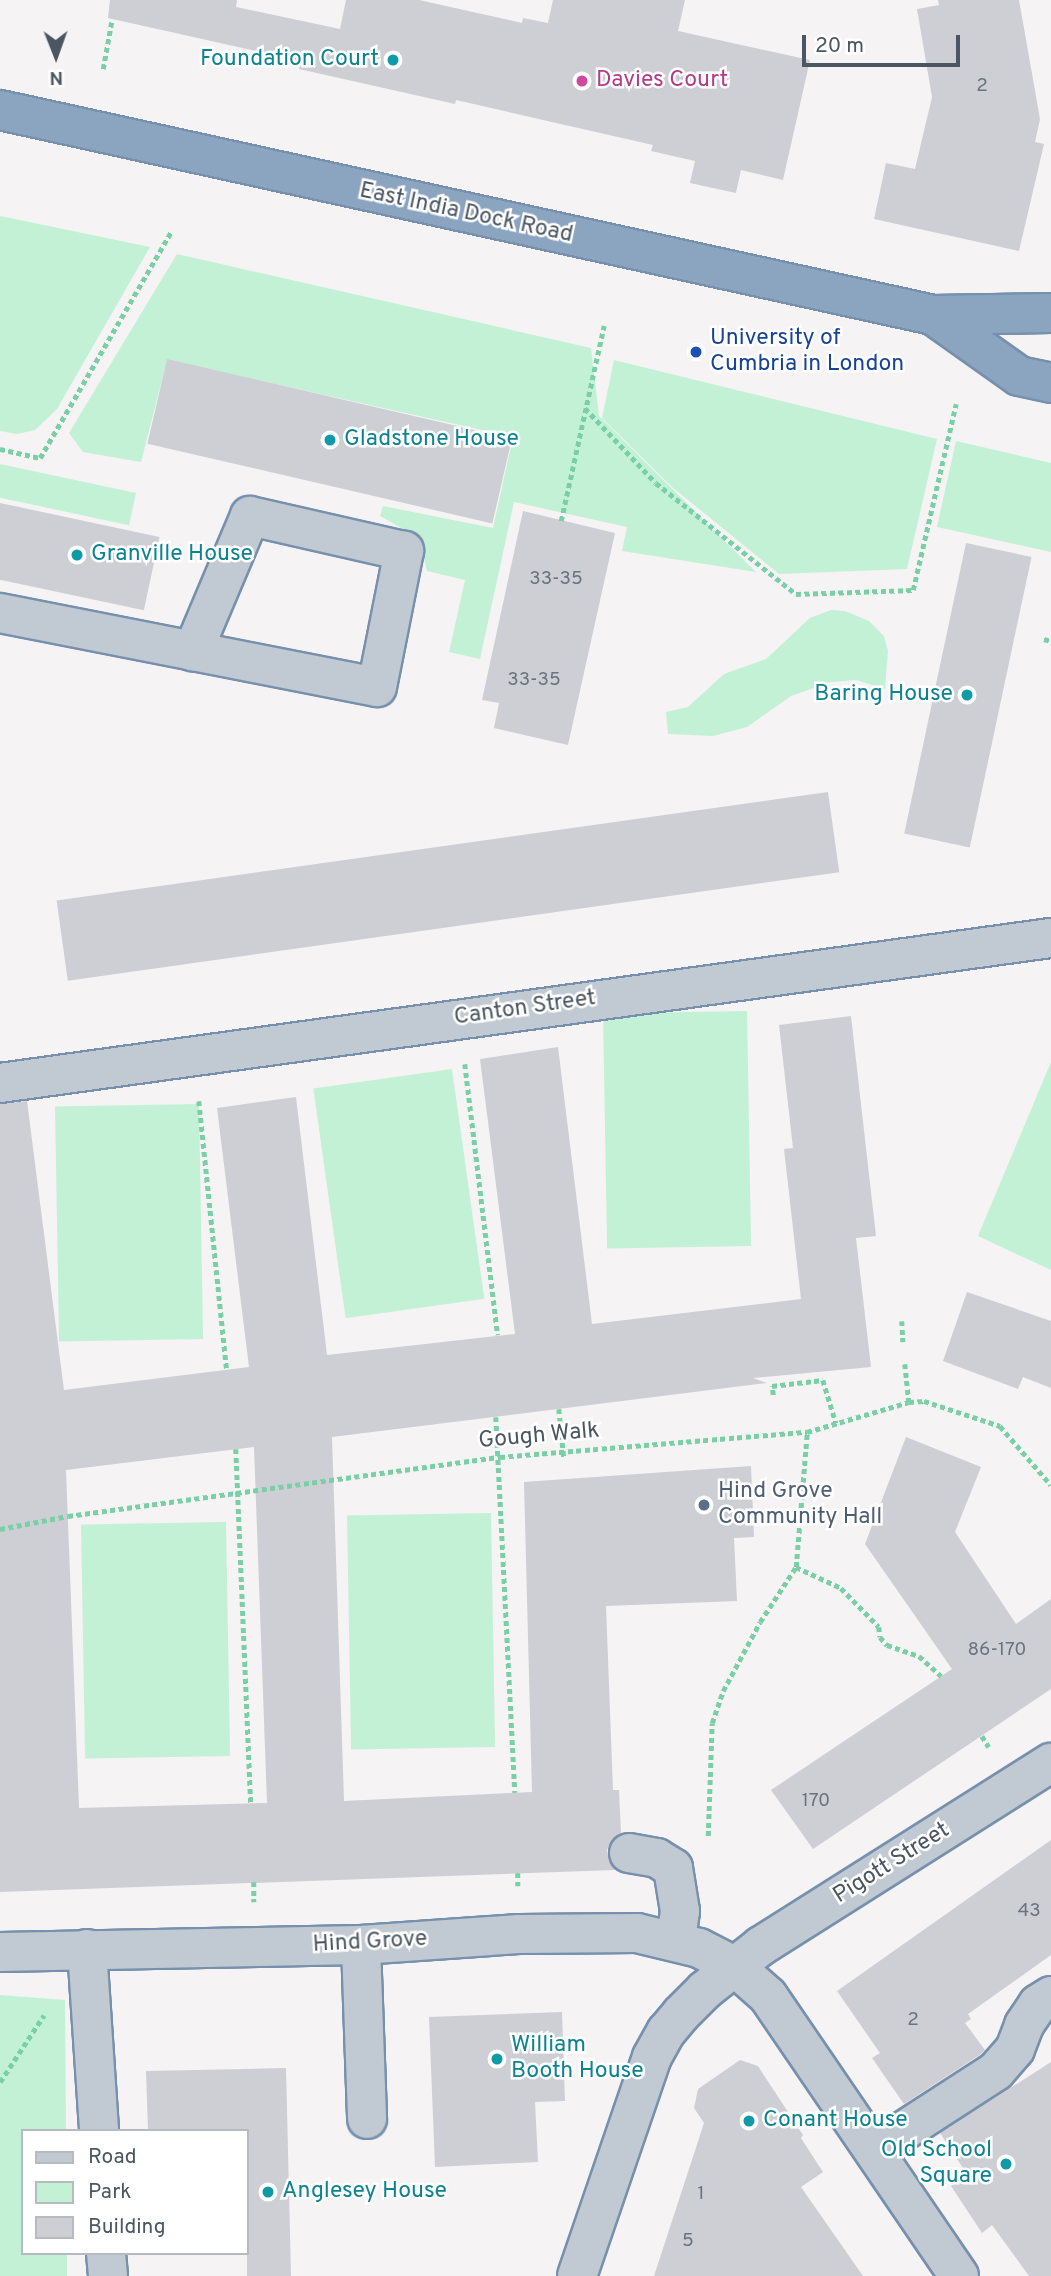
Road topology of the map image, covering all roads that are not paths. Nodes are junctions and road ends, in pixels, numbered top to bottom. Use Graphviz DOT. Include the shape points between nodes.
graph roads {
  1 [pos="0,110"];
  2 [pos="1051,313"];
  3 [pos="933,315"];
  4 [pos="1051,383"];
  5 [pos="0,613"];
  6 [pos="194,651"];
  7 [pos="1051,938"];
  8 [pos="0,1083"];
  9 [pos="1051,1763"];
  10 [pos="629,1853"];
  11 [pos="676,1941"];
  12 [pos="361,1945"];
  13 [pos="87,1950"];
  14 [pos="0,1952"];
  15 [pos="734,1966"];
  16 [pos="1051,1996"];
  17 [pos="366,2119"];
  18 [pos="99,2129"];
  19 [pos="874,2150"];
  20 [pos="106,2255"];
  21 [pos="108,2276"];
  22 [pos="577,2276"];
  23 [pos="959,2276"];
  1 -- 3 [label="highway, East India Dock Road"];
  2 -- 3 [label="highway, East India Dock Road"];
  3 -- 4 [label="highway, East India Dock Road" via="1019,376"];
  5 -- 6 [label="street"];
  6 -- 6 [label="street" via="250,516 404,551 377,687"];
  7 -- 8 [label="street, Canton Street"];
  9 -- 15 [label="street, Pigott Street"];
  10 -- 11 [label="street" via="657,1858 673,1868 680,1911"];
  11 -- 12 [label="street, Hind Grove" via="638,1933 545,1934"];
  11 -- 15 [label="street, Hind Grove"];
  12 -- 13 [label="street, Hind Grove"];
  12 -- 17 [label="street"];
  13 -- 14 [label="street, Hind Grove"];
  13 -- 18 [label="street"];
  15 -- 19 [label="street, Hind Grove" via="768,1996"];
  15 -- 22 [label="street, Pigott Street" via="681,2014 652,2057"];
  16 -- 19 [label="street" via="1038,2004 1016,2049 996,2071"];
  19 -- 23 [label="street, Hind Grove"];
  20 -- 21 [label="street"];
}
